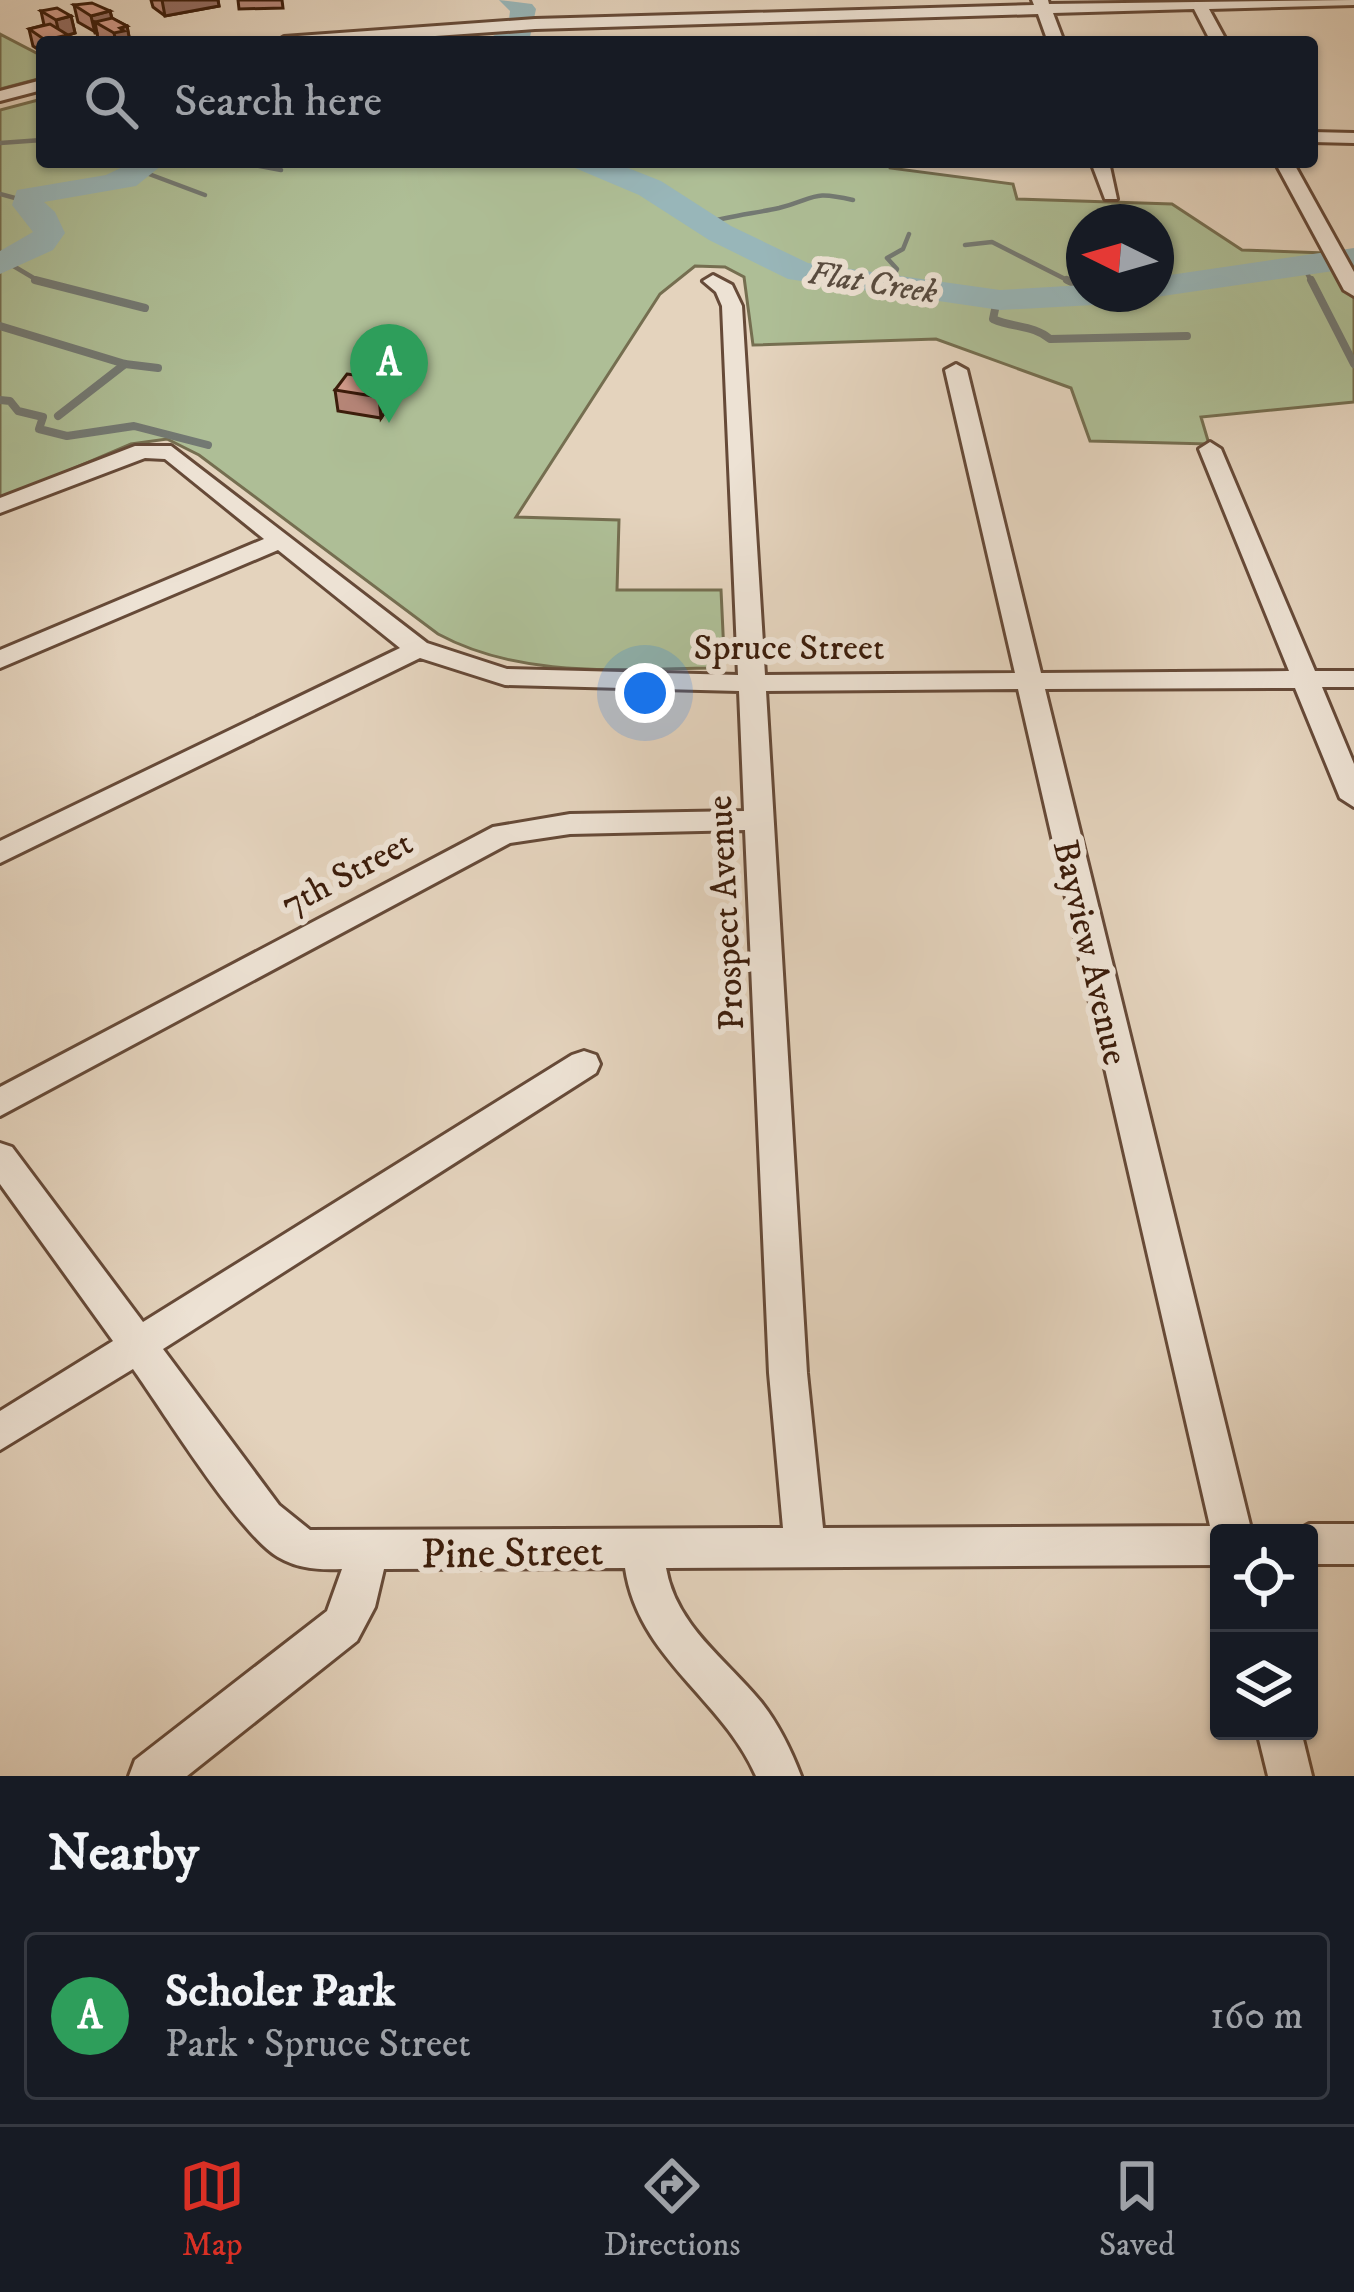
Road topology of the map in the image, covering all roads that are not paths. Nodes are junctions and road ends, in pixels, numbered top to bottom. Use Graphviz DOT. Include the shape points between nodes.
graph roads {
  1 [pos="572,0"];
  2 [pos="729,0"];
  3 [pos="1354,0"];
  4 [pos="1198,3"];
  5 [pos="1042,5"];
  6 [pos="888,14"];
  7 [pos="730,19"];
  8 [pos="561,23"];
  9 [pos="363,36"];
  10 [pos="1054,36"];
  11 [pos="1216,36"];
  12 [pos="36,87"];
  13 [pos="0,96"];
  14 [pos="1318,137"];
  15 [pos="1354,138"];
  16 [pos="1102,168"];
  17 [pos="1287,168"];
  18 [pos="1111,195"];
  19 [pos="1344,272"];
  20 [pos="713,281"];
  21 [pos="956,370"];
  22 [pos="1210,449"];
  23 [pos="0,506"];
  24 [pos="281,540"];
  25 [pos="418,649"];
  26 [pos="0,660"];
  27 [pos="1305,680"];
  28 [pos="1354,680"];
  29 [pos="1029,681"];
  30 [pos="749,683"];
  31 [pos="1354,798"];
  32 [pos="758,820"];
  33 [pos="0,853"];
  34 [pos="584,1064"];
  35 [pos="0,1103"];
  36 [pos="0,1156"];
  37 [pos="141,1343"];
  38 [pos="0,1432"];
  39 [pos="1230,1524"];
  40 [pos="1318,1544"];
  41 [pos="1354,1544"];
  42 [pos="1210,1545"];
  43 [pos="805,1547"];
  44 [pos="643,1550"];
  45 [pos="367,1552"];
  46 [pos="1281,1740"];
  47 [pos="151,1776"];
  48 [pos="778,1776"];
  49 [pos="1290,1776"];
  1 -- 8 [label="street"];
  2 -- 7 [label="street"];
  3 -- 4 [label="street"];
  4 -- 5 [label="street"];
  4 -- 11 [label="street"];
  5 -- 6 [label="street"];
  5 -- 10 [label="street"];
  6 -- 7 [label="street"];
  7 -- 8 [label="street"];
  8 -- 9 [label="street"];
  12 -- 13 [label="street"];
  14 -- 15 [label="street"];
  16 -- 18 [label="street"];
  17 -- 19 [label="street"];
  20 -- 30 [label="street, Prospect Avenue" via="732,306"];
  21 -- 29 [label="street, Bayview Avenue"];
  22 -- 27 [label="street"];
  23 -- 24 [label="street, Spruce Street" via="155,449 171,452"];
  24 -- 25 [label="street, Spruce Street"];
  24 -- 26 [label="street"];
  25 -- 30 [label="street, Spruce Street" via="476,671 544,681"];
  25 -- 33 [label="street"];
  27 -- 28 [label="street, Spruce Street"];
  27 -- 29 [label="street, Spruce Street"];
  27 -- 31 [label="street"];
  29 -- 30 [label="street, Spruce Street"];
  29 -- 39 [label="street, Bayview Avenue"];
  30 -- 32 [label="street, Prospect Avenue"];
  32 -- 35 [label="street, 7th Street" via="569,824 502,834"];
  32 -- 43 [label="street, Prospect Avenue"];
  34 -- 37 [label="street"];
  36 -- 37 [label="street, Pine Street"];
  37 -- 38 [label="street"];
  37 -- 45 [label="street, Pine Street" via="278,1533 310,1550"];
  40 -- 41 [label="street"];
  42 -- 43 [label="street, Pine Street"];
  43 -- 44 [label="street, Pine Street"];
  44 -- 45 [label="street, Pine Street"];
  44 -- 48 [label="street" via="644,1579 664,1627 758,1736"];
  45 -- 47 [label="street" via="342,1626"];
  46 -- 49 [label="street"];
}
